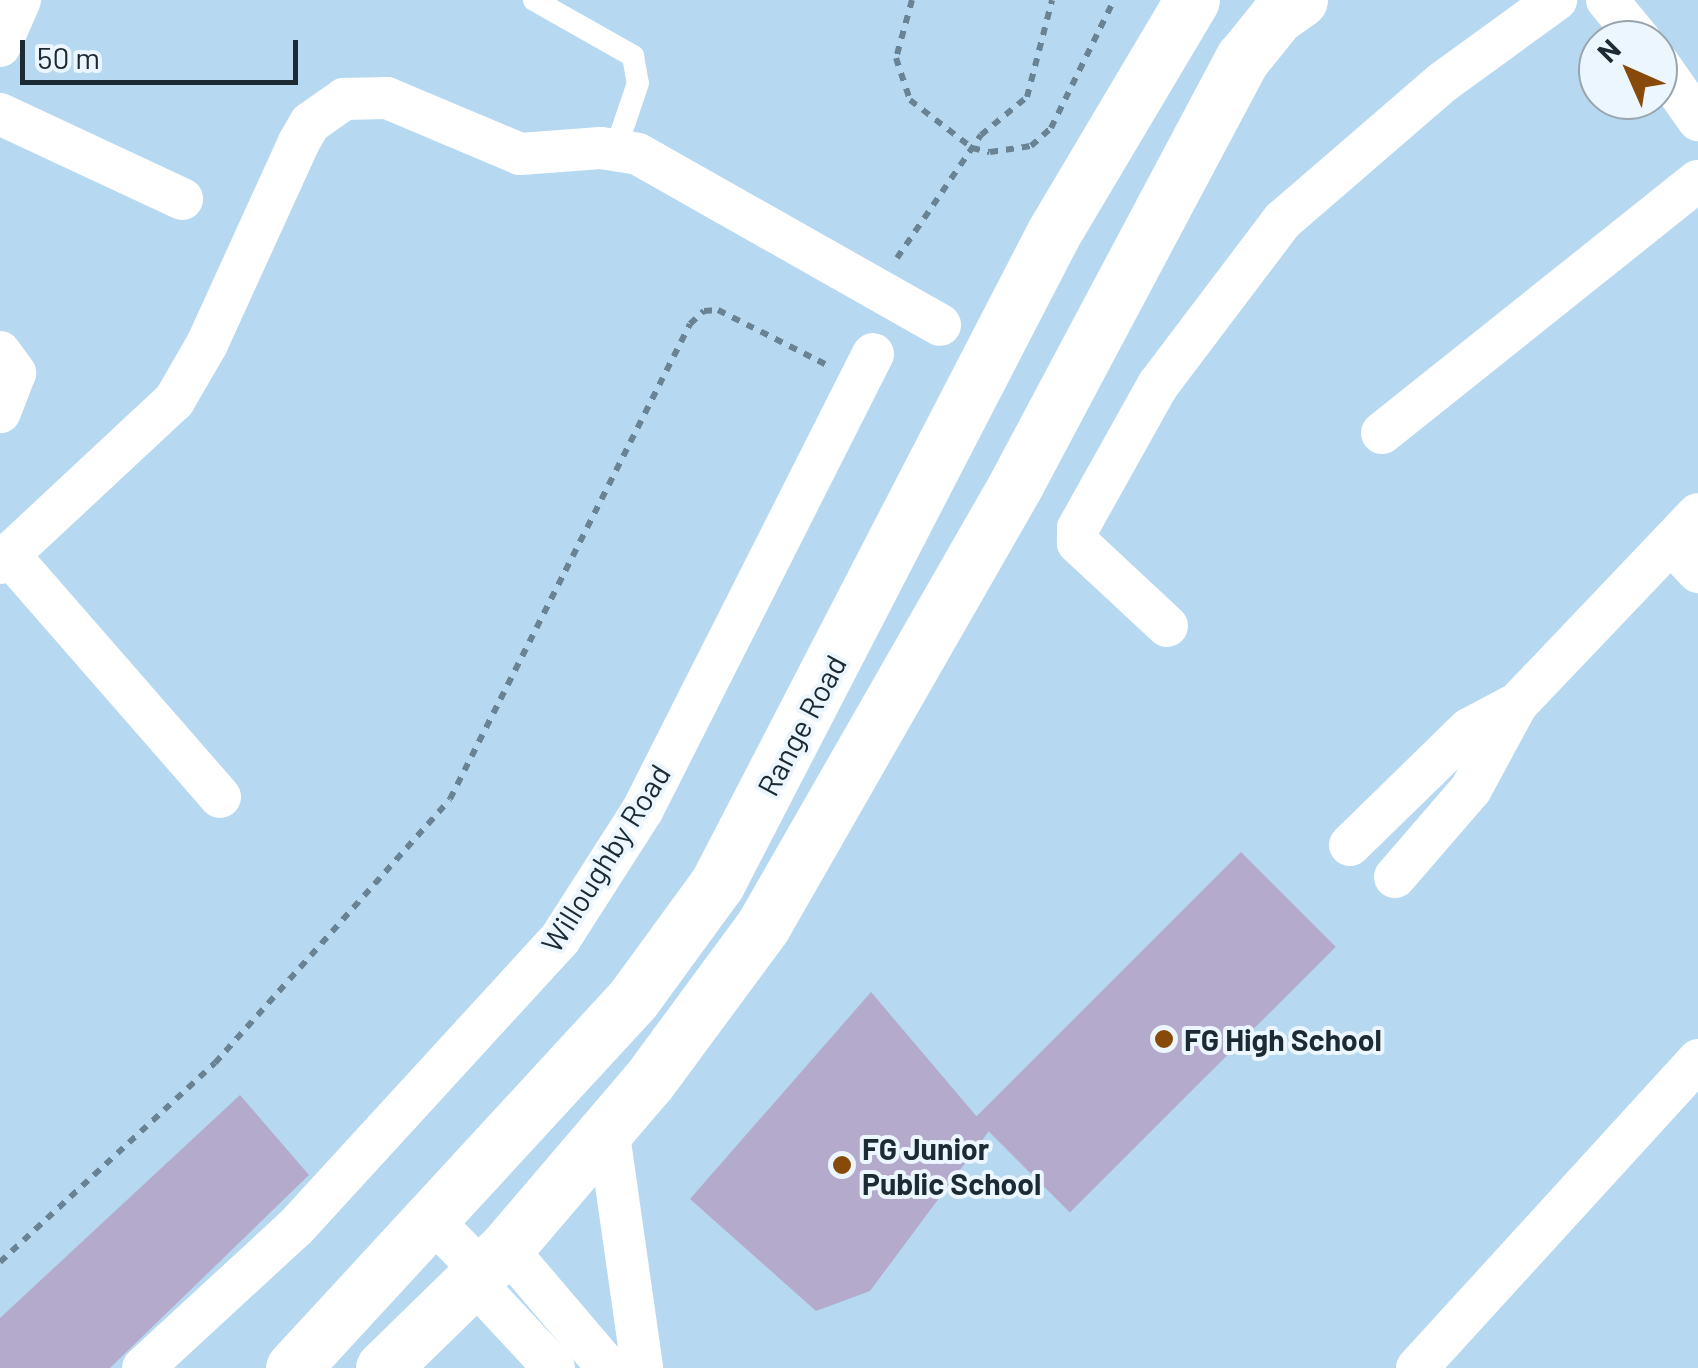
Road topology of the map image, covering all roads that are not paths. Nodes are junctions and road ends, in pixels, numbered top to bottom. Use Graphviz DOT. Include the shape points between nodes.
graph roads {
  1 [pos="20,0"];
  2 [pos="534,0"];
  3 [pos="1192,0"];
  4 [pos="1300,0"];
  5 [pos="1556,0"];
  6 [pos="1608,0"];
  7 [pos="1624,20"];
  8 [pos="0,46"];
  9 [pos="1678,92"];
  10 [pos="0,114"];
  11 [pos="1698,120"];
  12 [pos="616,148"];
  13 [pos="1698,181"];
  14 [pos="182,199"];
  15 [pos="940,326"];
  16 [pos="0,352"];
  17 [pos="865,367"];
  18 [pos="0,412"];
  19 [pos="1382,433"];
  20 [pos="1689,543"];
  21 [pos="3,568"];
  22 [pos="1167,626"];
  23 [pos="1517,704"];
  24 [pos="220,797"];
  25 [pos="1350,845"];
  26 [pos="1395,877"];
  27 [pos="1698,1060"];
  28 [pos="608,1128"];
  29 [pos="433,1221"];
  30 [pos="488,1268"];
  31 [pos="143,1368"];
  32 [pos="293,1368"];
  33 [pos="383,1368"];
  34 [pos="554,1368"];
  35 [pos="608,1368"];
  36 [pos="642,1368"];
  37 [pos="1417,1368"];
  1 -- 8 [label="street"];
  2 -- 12 [label="lane" via="633,56 638,83"];
  3 -- 29 [label="main road, Range Road" via="1054,234 717,884 633,998"];
  4 -- 28 [label="main road" via="1277,16 1243,58 1016,486 763,926"];
  5 -- 22 [label="street" via="1443,82 1283,220 1158,385 1078,528 1078,542"];
  6 -- 7 [label="street"];
  9 -- 11 [label="street"];
  10 -- 14 [label="street"];
  12 -- 15 [label="street" via="658,163"];
  12 -- 21 [label="street" via="520,154 387,98 364,95 327,108 298,142 208,344 174,400"];
  13 -- 19 [label="street"];
  16 -- 18 [label="street" via="16,373"];
  17 -- 31 [label="street, Willoughby Road" via="642,811 560,938 296,1227"];
  20 -- 23 [label="street"];
  21 -- 24 [label="street"];
  23 -- 25 [label="street" via="1469,730"];
  23 -- 26 [label="street" via="1471,789"];
  27 -- 37 [label="street"];
  28 -- 30 [label="main road"];
  28 -- 36 [label="street"];
  29 -- 30 [label="street"];
  29 -- 32 [label="main road, Range Road"];
  30 -- 33 [label="main road"];
  30 -- 34 [label="street"];
  30 -- 35 [label="street"];
}
